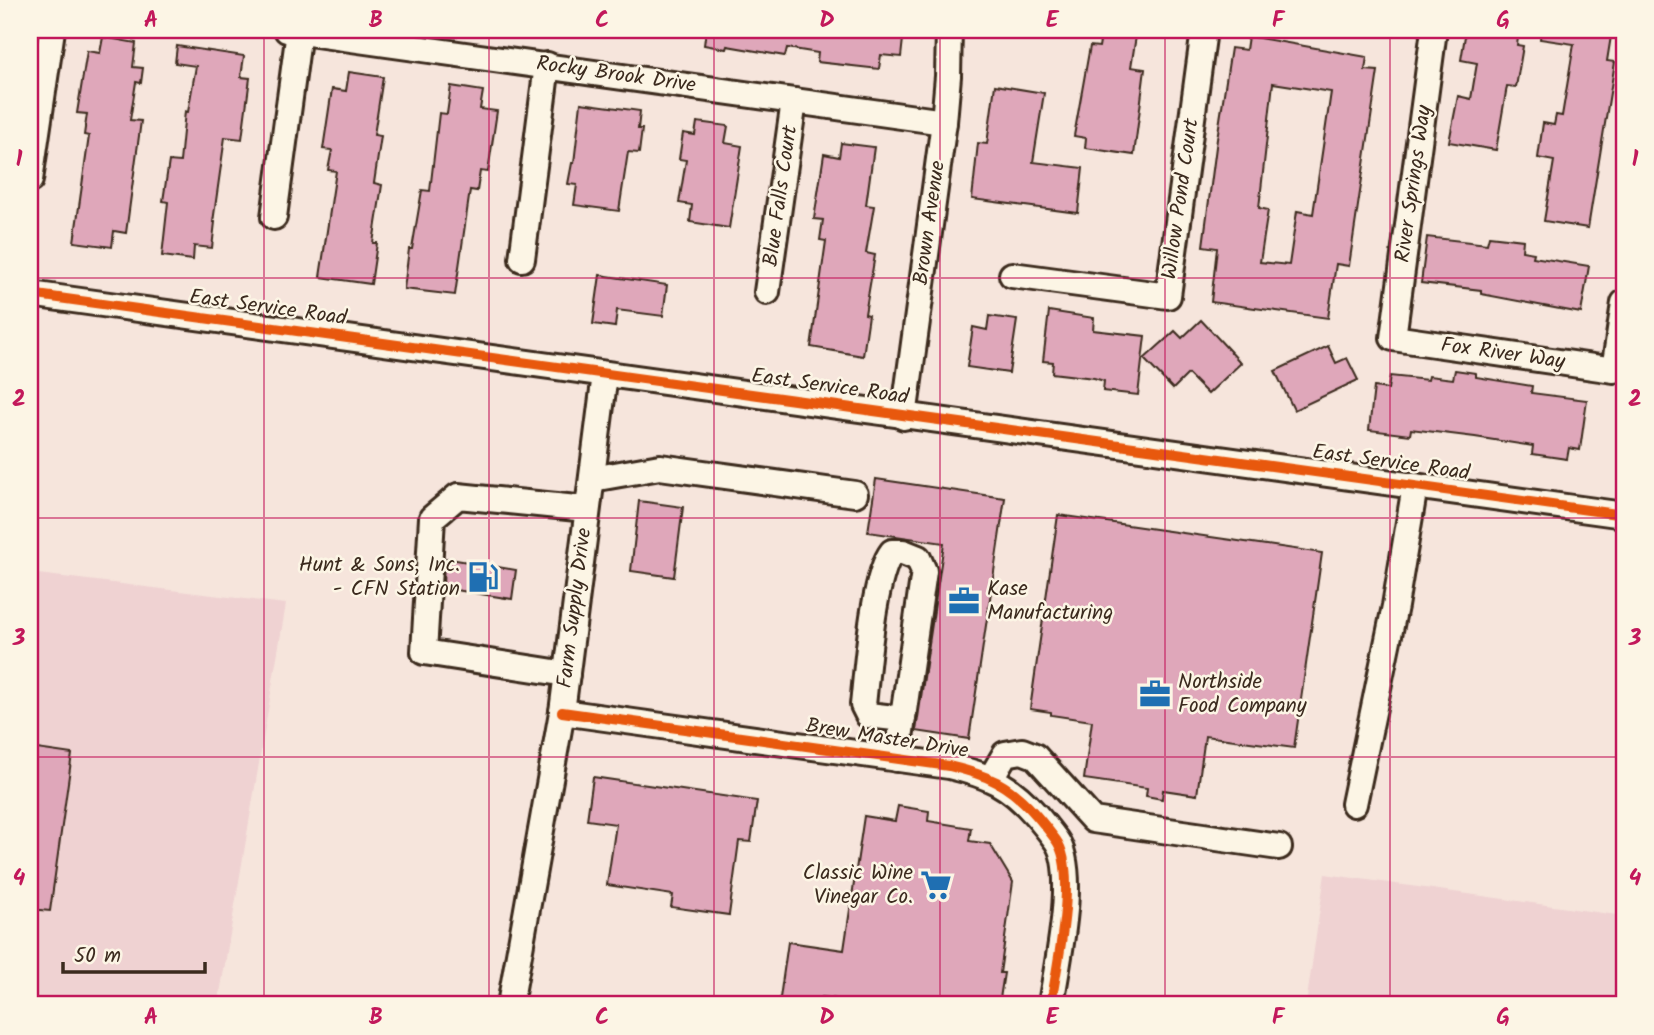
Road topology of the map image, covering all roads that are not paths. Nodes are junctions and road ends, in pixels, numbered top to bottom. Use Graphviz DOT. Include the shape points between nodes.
graph roads {
  1 [pos="52,30"];
  2 [pos="949,30"];
  3 [pos="1205,30"];
  4 [pos="1434,30"];
  5 [pos="293,31"];
  6 [pos="548,65"];
  7 [pos="794,100"];
  8 [pos="944,122"];
  9 [pos="30,180"];
  10 [pos="274,217"];
  11 [pos="522,259"];
  12 [pos="1012,275"];
  13 [pos="767,292"];
  14 [pos="30,294"];
  15 [pos="1624,303"];
  16 [pos="1393,338"];
  17 [pos="605,374"];
  18 [pos="904,416"];
  19 [pos="592,479"];
  20 [pos="1415,486"];
  21 [pos="855,494"];
  22 [pos="587,509"];
  23 [pos="1624,515"];
  24 [pos="567,674"];
  25 [pos="562,712"];
  26 [pos="903,719"];
  27 [pos="897,758"];
  28 [pos="991,778"];
  29 [pos="1354,804"];
  30 [pos="1279,847"];
  31 [pos="510,1005"];
  32 [pos="1051,1005"];
  1 -- 9 [label="street"];
  2 -- 8 [label="street, Brown Avenue"];
  3 -- 12 [label="street, Willow Pond Court" via="1168,296"];
  4 -- 16 [label="street, River Springs Way"];
  5 -- 6 [label="street, Rocky Brook Drive"];
  5 -- 10 [label="street"];
  6 -- 7 [label="street, Rocky Brook Drive"];
  6 -- 11 [label="street"];
  7 -- 8 [label="street, Rocky Brook Drive"];
  7 -- 13 [label="street, Blue Falls Court"];
  8 -- 18 [label="street, Brown Avenue"];
  14 -- 17 [label="street, East Service Road"];
  15 -- 16 [label="street, Fox River Way" via="1614,370"];
  17 -- 18 [label="street, East Service Road"];
  17 -- 19 [label="street, Farm Supply Drive"];
  18 -- 20 [label="street, East Service Road"];
  19 -- 21 [label="street" via="660,467"];
  19 -- 22 [label="street, Farm Supply Drive"];
  20 -- 23 [label="street, East Service Road"];
  20 -- 29 [label="street"];
  22 -- 24 [label="street, Farm Supply Drive"];
  22 -- 24 [label="street" via="458,496 432,518 424,652"];
  24 -- 25 [label="street, Farm Supply Drive"];
  25 -- 27 [label="street, Brew Master Drive"];
  25 -- 31 [label="street, Farm Supply Drive"];
  26 -- 26 [label="street" via="924,571 918,558 892,552 879,582 863,705 868,715"];
  26 -- 27 [label="street"];
  27 -- 28 [label="street, Brew Master Drive"];
  28 -- 30 [label="street" via="1004,754 1021,751 1035,756 1093,820"];
  28 -- 32 [label="street, Brew Master Drive" via="1018,795 1061,852 1067,896"];
}
